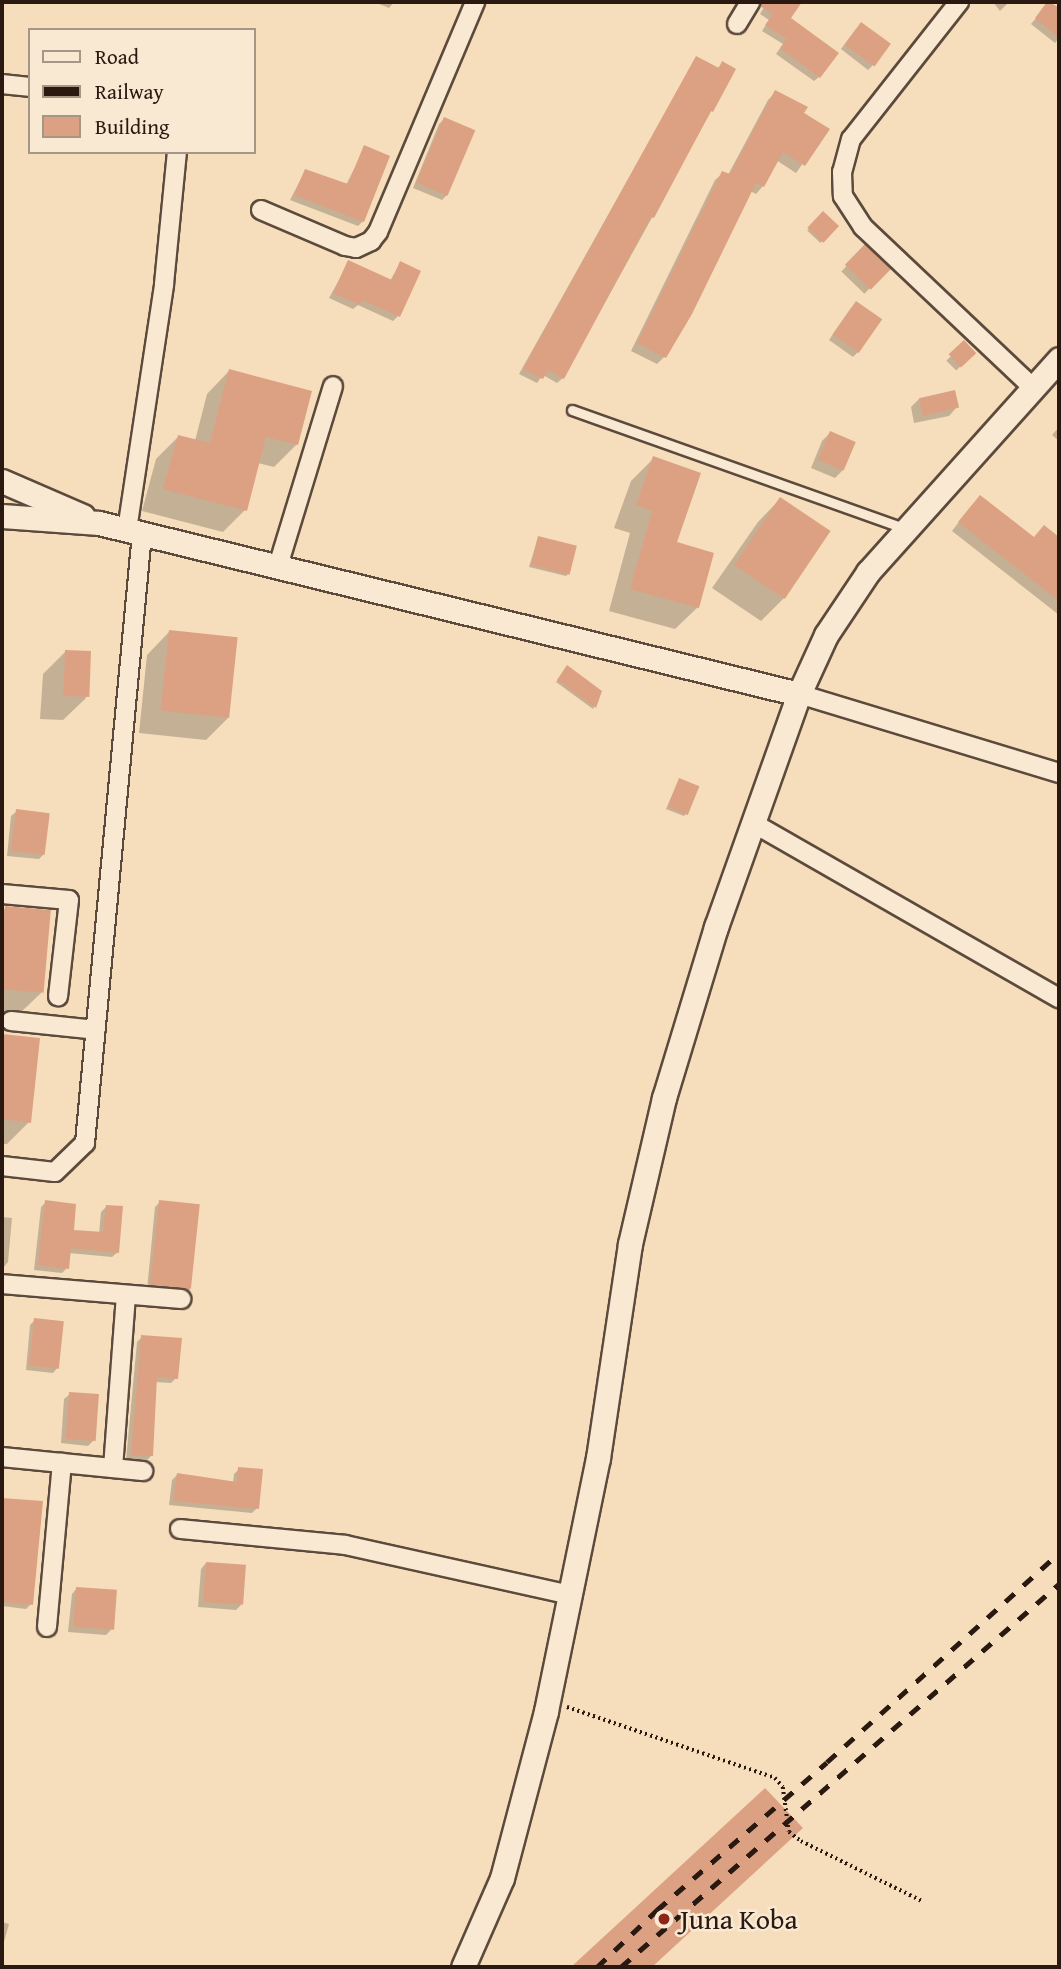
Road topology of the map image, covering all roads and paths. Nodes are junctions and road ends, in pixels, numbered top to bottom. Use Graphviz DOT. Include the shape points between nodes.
graph roads {
  1 [pos="475,2"];
  2 [pos="750,2"];
  3 [pos="958,2"];
  4 [pos="737,24"];
  5 [pos="2,84"];
  6 [pos="28,87"];
  7 [pos="177,154"];
  8 [pos="261,210"];
  9 [pos="1059,359"];
  10 [pos="333,386"];
  11 [pos="1032,387"];
  12 [pos="572,410"];
  13 [pos="2,481"];
  14 [pos="2,516"];
  15 [pos="99,523"];
  16 [pos="906,528"];
  17 [pos="134,531"];
  18 [pos="278,565"];
  19 [pos="799,694"];
  20 [pos="1059,773"];
  21 [pos="753,823"];
  22 [pos="2,894"];
  23 [pos="58,996"];
  24 [pos="1059,998"];
  25 [pos="11,1021"];
  26 [pos="96,1030"];
  27 [pos="2,1166"];
  28 [pos="2,1284"];
  29 [pos="126,1296"];
  30 [pos="181,1299"];
  31 [pos="2,1457"];
  32 [pos="62,1463"];
  33 [pos="113,1468"];
  34 [pos="143,1471"];
  35 [pos="180,1529"];
  36 [pos="570,1595"];
  37 [pos="47,1627"];
  38 [pos="548,1700"];
  39 [pos="924,1902"];
  40 [pos="463,1967"];
  1 -- 8 [label="street" via="371,241 356,248 345,246"];
  2 -- 4 [label="street"];
  3 -- 11 [label="street" via="852,139 842,172 843,196 863,228"];
  5 -- 6 [label="street"];
  7 -- 17 [label="street"];
  9 -- 11 [label="street"];
  10 -- 18 [label="street"];
  11 -- 16 [label="street"];
  12 -- 16 [label="lane"];
  13 -- 15 [label="street"];
  14 -- 15 [label="street"];
  15 -- 17 [label="street"];
  16 -- 19 [label="street" via="868,572 833,625"];
  17 -- 18 [label="street"];
  17 -- 26 [label="street"];
  18 -- 19 [label="street"];
  19 -- 20 [label="street"];
  19 -- 21 [label="street"];
  21 -- 24 [label="street"];
  21 -- 36 [label="street" via="716,927 661,1111 630,1244 598,1458"];
  22 -- 23 [label="street" via="69,901"];
  25 -- 26 [label="street"];
  26 -- 27 [label="street" via="85,1143 55,1172"];
  28 -- 29 [label="street"];
  29 -- 30 [label="street"];
  29 -- 33 [label="street"];
  31 -- 32 [label="street"];
  32 -- 33 [label="street"];
  32 -- 37 [label="street"];
  33 -- 34 [label="street"];
  35 -- 36 [label="street" via="345,1545"];
  36 -- 38 [label="street"];
  38 -- 39 [label="path" via="775,1779 783,1787 789,1832"];
  38 -- 40 [label="street" via="502,1878"];
}
